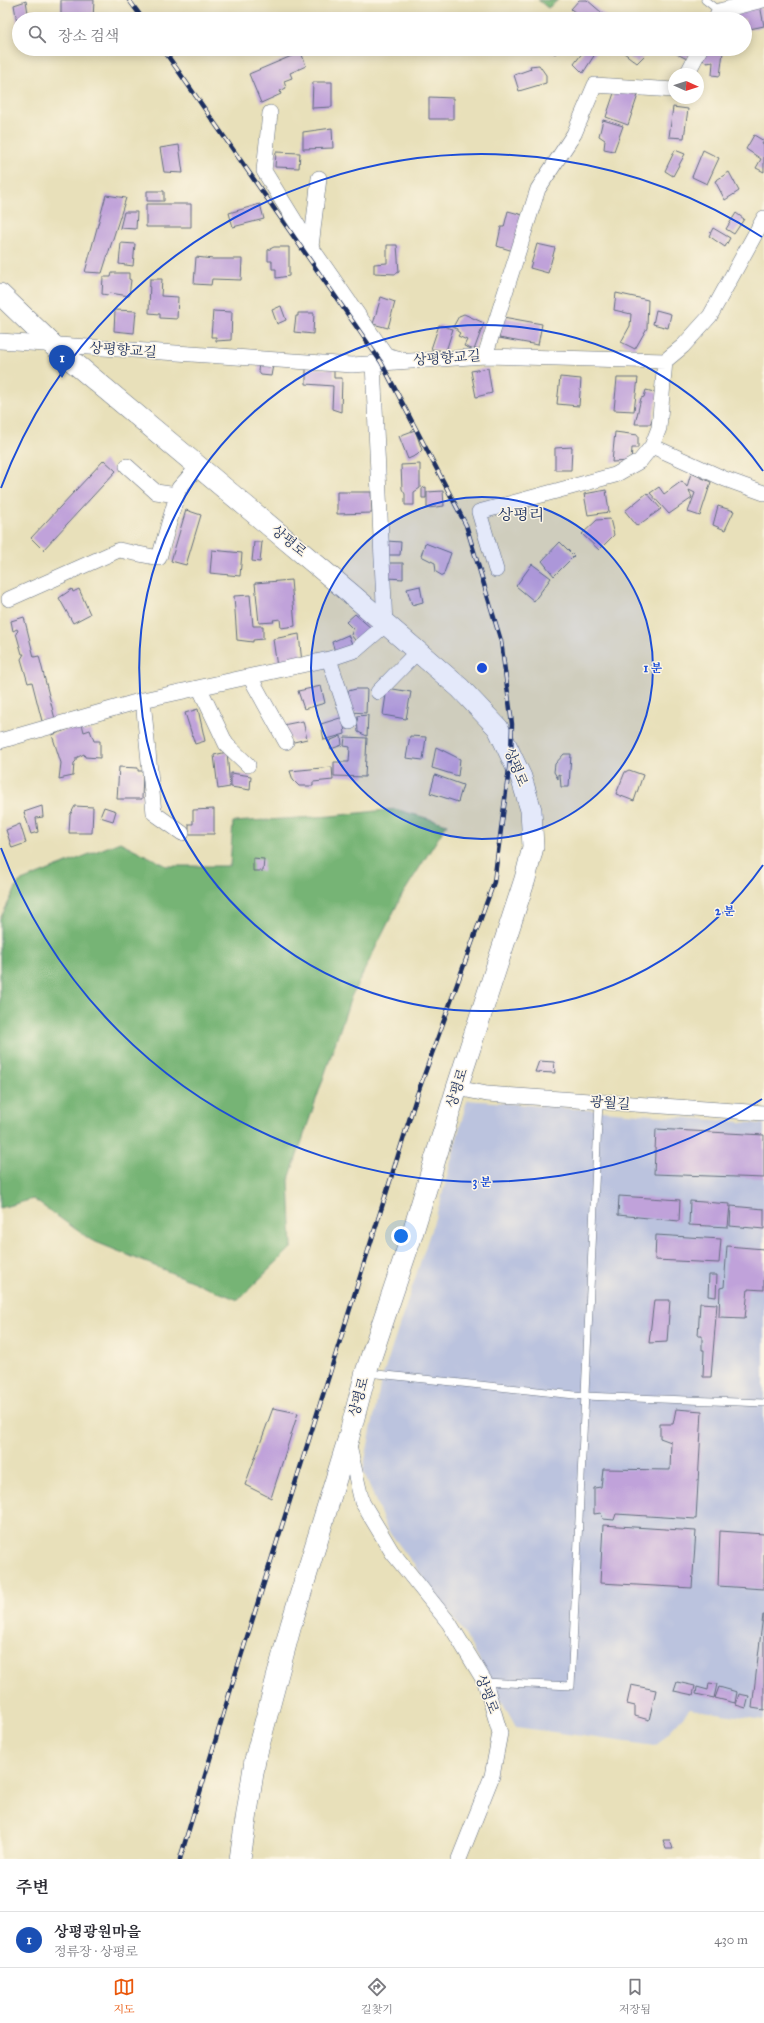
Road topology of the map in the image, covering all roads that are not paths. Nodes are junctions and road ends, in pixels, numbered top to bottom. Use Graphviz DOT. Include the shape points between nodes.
graph roads {
  1 [pos="705,0"];
  2 [pos="763,0"];
  3 [pos="715,12"];
  4 [pos="726,12"];
  5 [pos="696,56"];
  6 [pos="690,68"];
  7 [pos="668,90"];
  8 [pos="270,113"];
  9 [pos="318,178"];
  10 [pos="764,221"];
  11 [pos="311,247"];
  12 [pos="0,294"];
  13 [pos="0,341"];
  14 [pos="54,346"];
  15 [pos="485,356"];
  16 [pos="665,360"];
  17 [pos="408,361"];
  18 [pos="373,363"];
  19 [pos="652,446"];
  20 [pos="127,466"];
  21 [pos="199,466"];
  22 [pos="764,493"];
  23 [pos="177,495"];
  24 [pos="496,570"];
  25 [pos="9,599"];
  26 [pos="385,625"];
  27 [pos="417,652"];
  28 [pos="329,659"];
  29 [pos="250,677"];
  30 [pos="200,689"];
  31 [pos="378,692"];
  32 [pos="143,700"];
  33 [pos="350,722"];
  34 [pos="0,741"];
  35 [pos="286,742"];
  36 [pos="248,765"];
  37 [pos="182,833"];
  38 [pos="457,1088"];
  39 [pos="599,1102"];
  40 [pos="764,1112"];
  41 [pos="366,1372"];
  42 [pos="584,1396"];
  43 [pos="764,1403"];
  44 [pos="348,1440"];
  45 [pos="485,1682"];
  46 [pos="240,1859"];
  47 [pos="459,1859"];
  1 -- 3 [label="lane"];
  2 -- 4 [label="street"];
  5 -- 6 [label="street"];
  7 -- 15 [label="street" via="595,85 574,134 538,189"];
  8 -- 11 [label="street" via="264,171"];
  9 -- 11 [label="street"];
  10 -- 16 [label="street" via="710,316 683,346"];
  11 -- 17 [label="street" via="386,355"];
  12 -- 14 [label="main road, 상평로"];
  13 -- 14 [label="street, 상평향교길"];
  14 -- 18 [label="street, 상평향교길" via="352,365"];
  14 -- 21 [label="main road, 상평로"];
  15 -- 16 [label="street, 상평향교길"];
  15 -- 17 [label="street, 상평향교길"];
  16 -- 19 [label="street" via="660,419"];
  17 -- 18 [label="street, 상평향교길"];
  18 -- 26 [label="street"];
  19 -- 22 [label="street" via="725,479"];
  19 -- 24 [label="street" via="640,461 615,475 479,512"];
  20 -- 23 [label="street" via="156,492"];
  21 -- 23 [label="street" via="179,488"];
  21 -- 26 [label="main road, 상평로"];
  23 -- 25 [label="street" via="159,558 118,550"];
  26 -- 27 [label="main road, 상평로"];
  26 -- 28 [label="street" via="356,650"];
  27 -- 31 [label="street"];
  27 -- 38 [label="main road, 상평로" via="460,688 498,728 521,777 531,810 533,847 525,879"];
  28 -- 29 [label="street"];
  28 -- 33 [label="street"];
  29 -- 30 [label="street"];
  29 -- 35 [label="street"];
  30 -- 32 [label="street"];
  30 -- 36 [label="street" via="226,744"];
  32 -- 34 [label="street"];
  32 -- 37 [label="street" via="154,813"];
  38 -- 39 [label="street, 광월길" via="487,1094"];
  38 -- 41 [label="main road, 상평로"];
  39 -- 40 [label="street, 광월길"];
  39 -- 42 [label="lane"];
  41 -- 42 [label="lane"];
  41 -- 44 [label="main road, 상평로"];
  42 -- 43 [label="lane"];
  42 -- 45 [label="lane" via="571,1686"];
  44 -- 45 [label="street, 상평로" via="362,1502 392,1552 450,1623"];
  44 -- 46 [label="main road, 상평로" via="292,1625 255,1760"];
  45 -- 47 [label="street, 상평로" via="500,1733 492,1776"];
}
